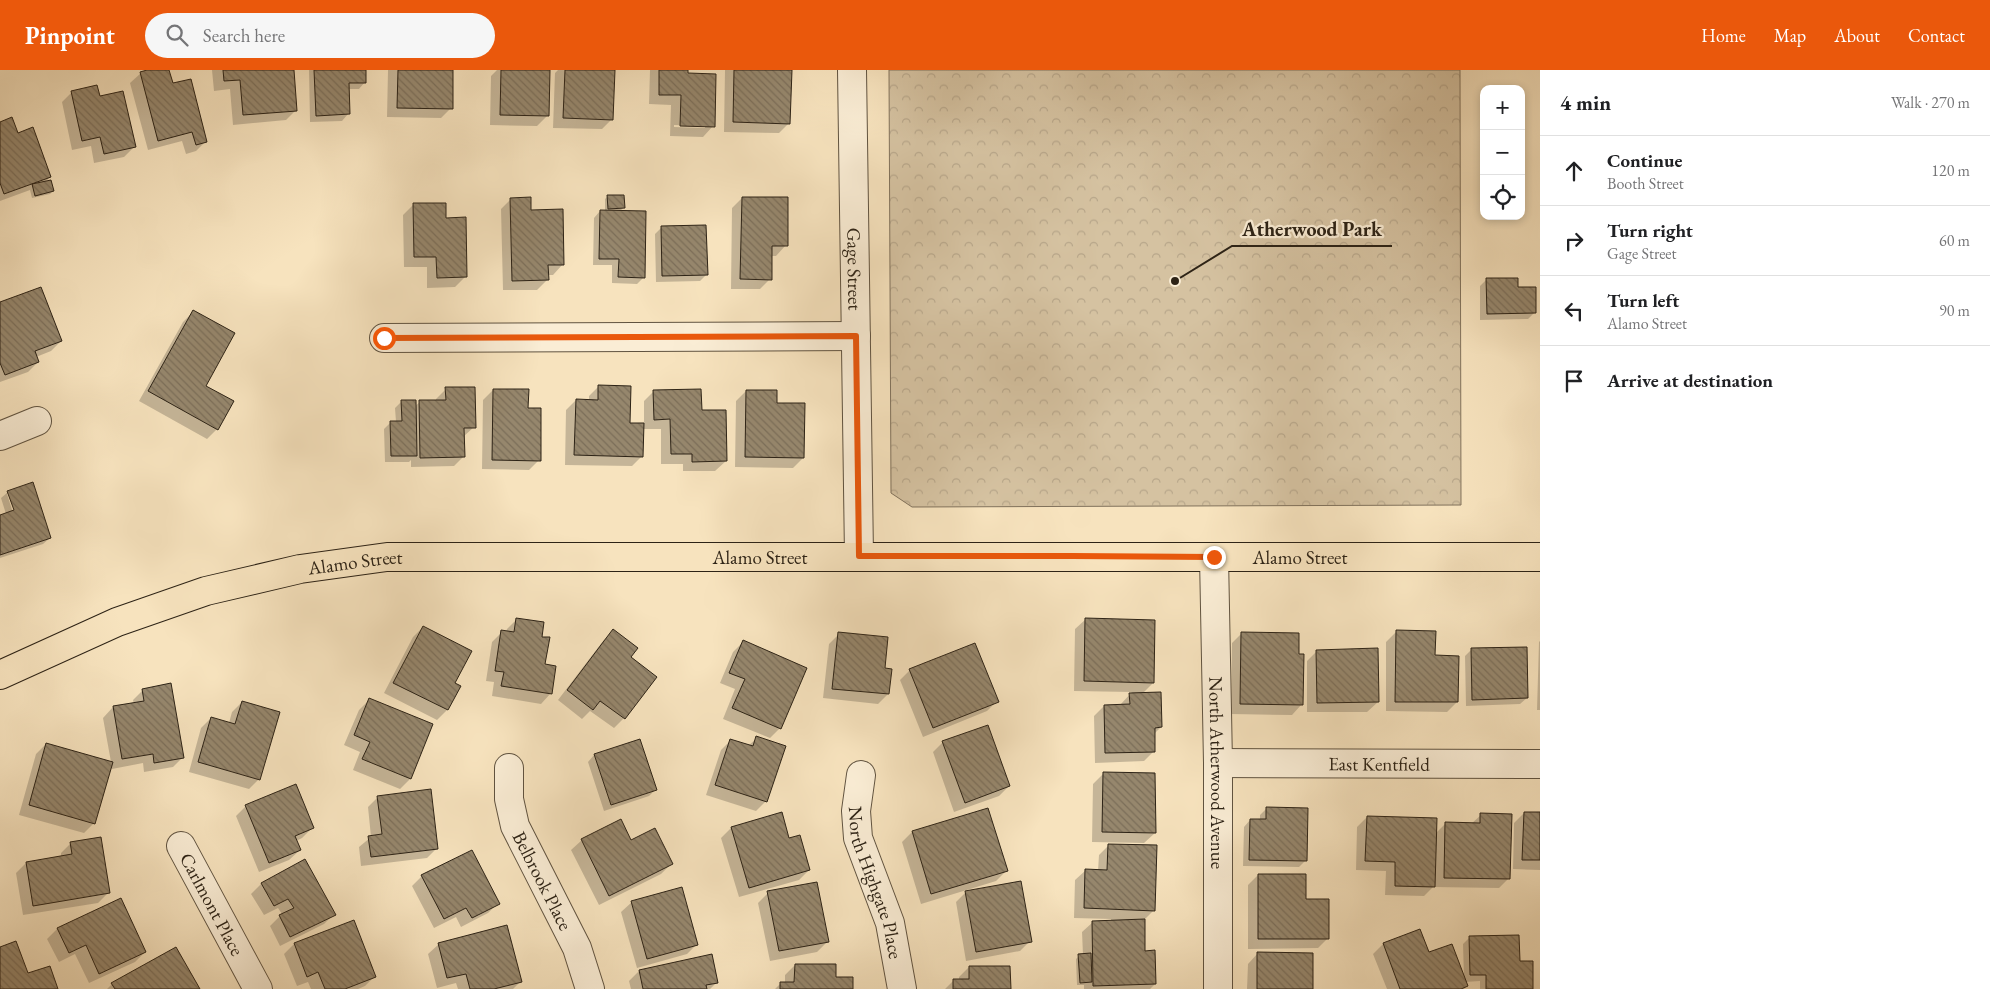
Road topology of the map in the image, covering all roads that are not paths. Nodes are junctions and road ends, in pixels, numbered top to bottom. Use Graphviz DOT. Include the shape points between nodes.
graph roads {
  1 [pos="852,70"];
  2 [pos="856,336"];
  3 [pos="384,338"];
  4 [pos="37,421"];
  5 [pos="0,436"];
  6 [pos="859,556"];
  7 [pos="1214,557"];
  8 [pos="1540,557"];
  9 [pos="0,675"];
  10 [pos="1218,763"];
  11 [pos="1540,764"];
  12 [pos="509,768"];
  13 [pos="861,776"];
  14 [pos="180,846"];
  15 [pos="258,989"];
  16 [pos="590,989"];
  17 [pos="902,989"];
  18 [pos="1218,989"];
  1 -- 2 [label="street, Gage Street"];
  2 -- 3 [label="street"];
  2 -- 6 [label="street, Gage Street"];
  4 -- 5 [label="street"];
  6 -- 7 [label="main road, Alamo Street"];
  6 -- 9 [label="main road, Alamo Street" via="387,557 300,569 206,591 117,622"];
  7 -- 8 [label="main road, Alamo Street"];
  7 -- 10 [label="street, North Atherwood Avenue"];
  10 -- 11 [label="street, East Kentfield"];
  10 -- 18 [label="street, North Atherwood Avenue"];
  12 -- 16 [label="street, Belbrook Place" via="509,800 515,826 577,948"];
  13 -- 17 [label="street, North Highgate Place" via="856,811 858,838 890,923"];
  14 -- 15 [label="street, Carlmont Place"];
}
